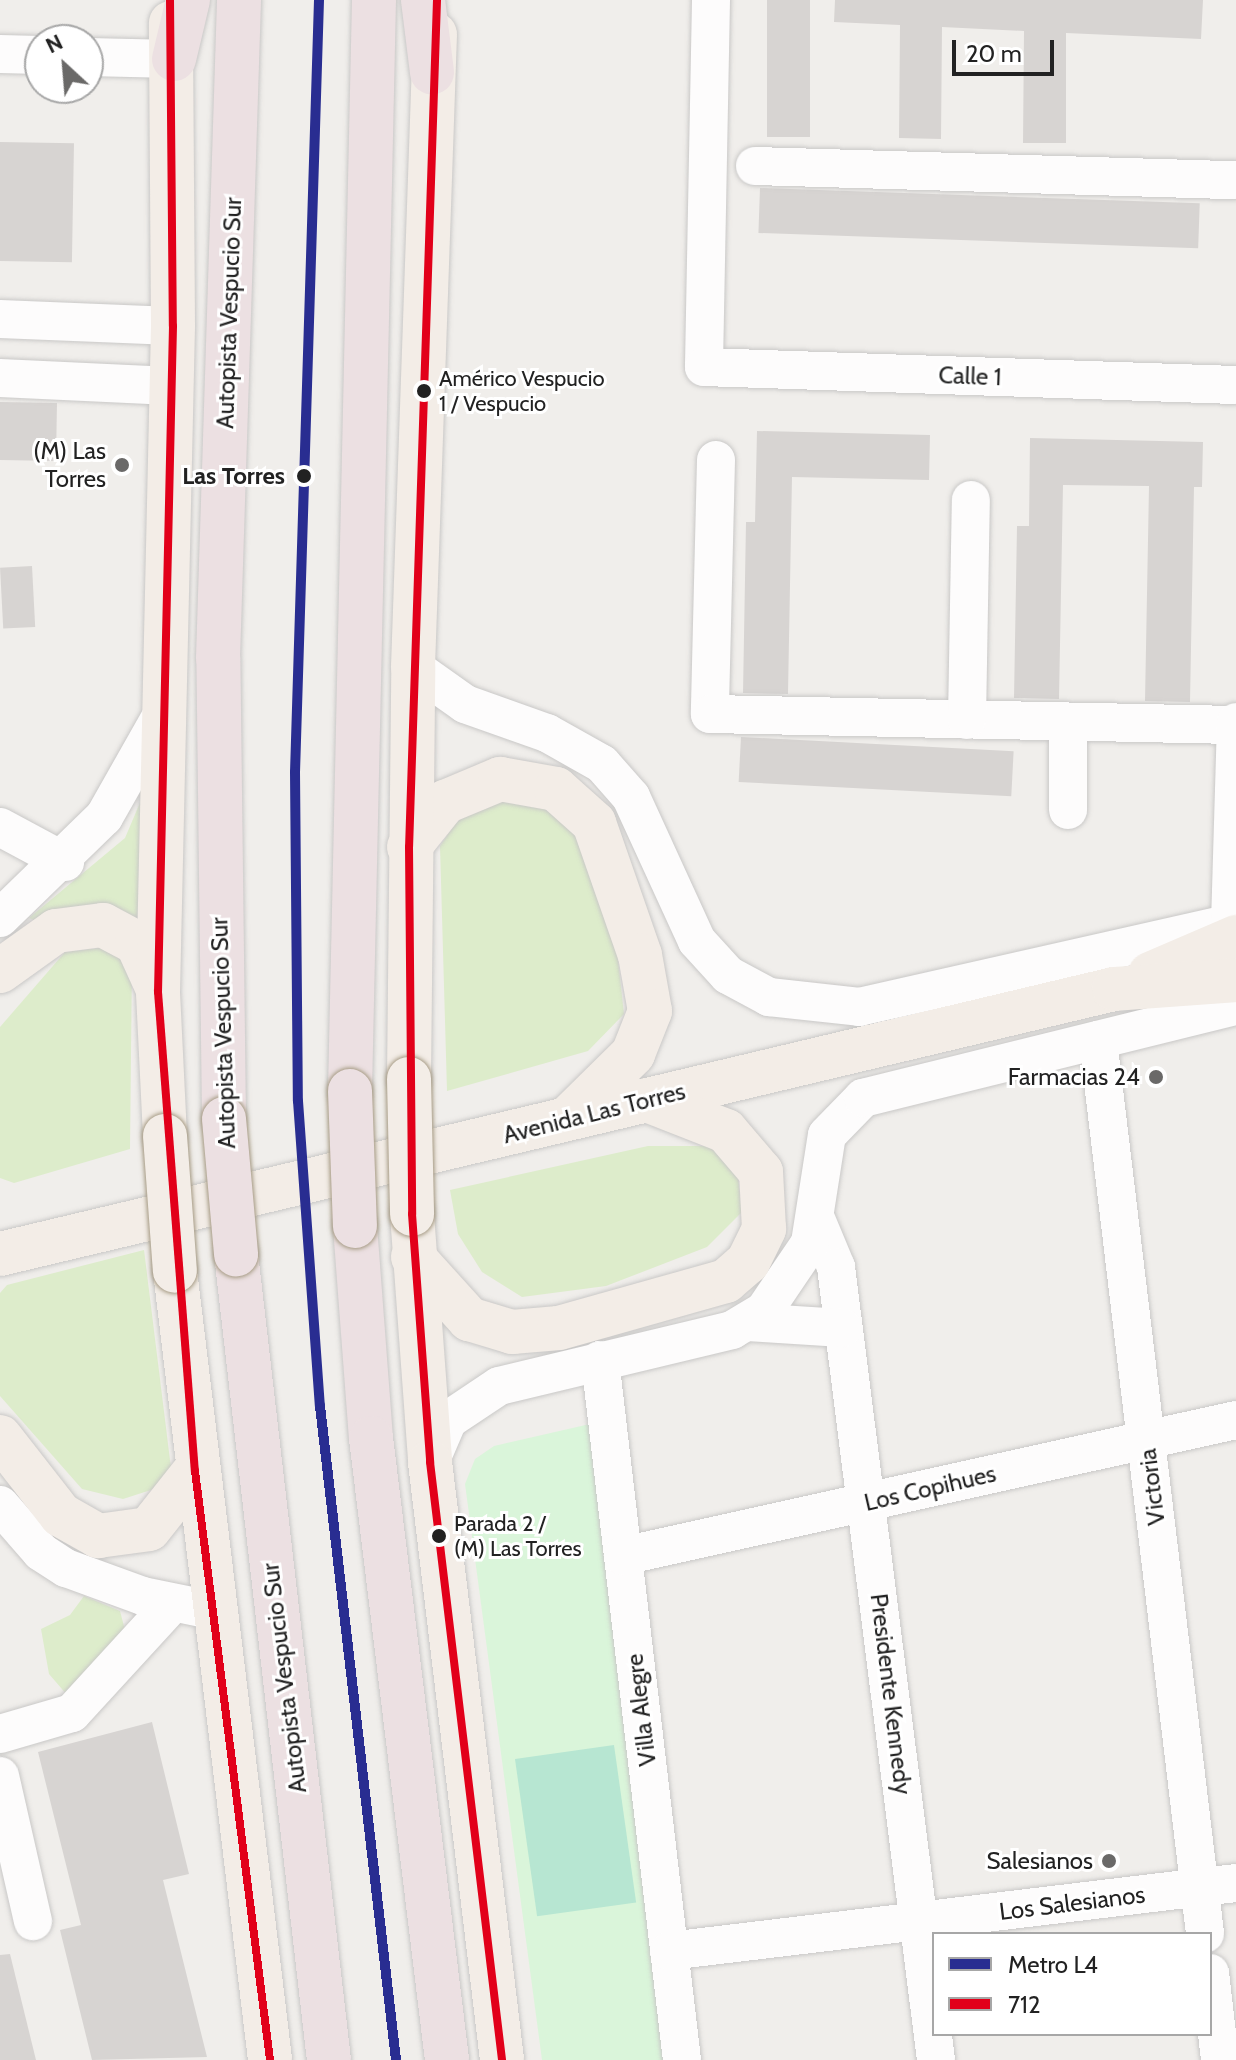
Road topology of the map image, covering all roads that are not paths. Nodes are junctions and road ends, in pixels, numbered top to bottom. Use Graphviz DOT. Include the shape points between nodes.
graph roads {
  1 [pos="170,0"];
  2 [pos="188,0"];
  3 [pos="239,0"];
  4 [pos="374,0"];
  5 [pos="423,0"];
  6 [pos="437,0"];
  7 [pos="711,0"];
  8 [pos="0,54"];
  9 [pos="24,55"];
  10 [pos="104,57"];
  11 [pos="174,59"];
  12 [pos="432,72"];
  13 [pos="755,166"];
  14 [pos="1236,180"];
  15 [pos="0,319"];
  16 [pos="173,326"];
  17 [pos="0,378"];
  18 [pos="1236,385"];
  19 [pos="171,386"];
  20 [pos="716,460"];
  21 [pos="971,500"];
  22 [pos="413,667"];
  23 [pos="160,718"];
  24 [pos="967,720"];
  25 [pos="1068,722"];
  26 [pos="1236,724"];
  27 [pos="1068,810"];
  28 [pos="0,827"];
  29 [pos="409,847"];
  30 [pos="65,862"];
  31 [pos="0,918"];
  32 [pos="1234,927"];
  33 [pos="0,971"];
  34 [pos="1236,980"];
  35 [pos="1114,989"];
  36 [pos="158,992"];
  37 [pos="1236,1006"];
  38 [pos="1098,1040"];
  39 [pos="647,1100"];
  40 [pos="565,1121"];
  41 [pos="816,1219"];
  42 [pos="0,1220"];
  43 [pos="28,1251"];
  44 [pos="413,1257"];
  45 [pos="747,1322"];
  46 [pos="843,1328"];
  47 [pos="600,1360"];
  48 [pos="1236,1420"];
  49 [pos="0,1437"];
  50 [pos="1147,1440"];
  51 [pos="430,1462"];
  52 [pos="195,1471"];
  53 [pos="867,1502"];
  54 [pos="0,1505"];
  55 [pos="623,1556"];
  56 [pos="192,1607"];
  57 [pos="0,1734"];
  58 [pos="0,1776"];
  59 [pos="1218,1885"];
  60 [pos="33,1921"];
  61 [pos="920,1921"];
  62 [pos="1206,1932"];
  63 [pos="669,1951"];
  64 [pos="1212,1990"];
  65 [pos="932,2025"];
  66 [pos="933,2036"];
  67 [pos="270,2060"];
  68 [pos="329,2060"];
  69 [pos="447,2060"];
  70 [pos="502,2060"];
  71 [pos="682,2060"];
  72 [pos="936,2060"];
  73 [pos="1220,2060"];
  1 -- 11 [label="main road"];
  2 -- 11 [label="highway"];
  3 -- 68 [label="highway, Autopista Vespucio Sur, bridge" via="218,658 224,1119"];
  4 -- 69 [label="highway, bridge" via="350,1091 371,1438"];
  5 -- 12 [label="highway"];
  6 -- 12 [label="main road"];
  7 -- 18 [label="street, Calle 1" via="704,367"];
  8 -- 9 [label="street"];
  10 -- 11 [label="street"];
  11 -- 16 [label="main road"];
  12 -- 22 [label="main road"];
  13 -- 14 [label="street"];
  15 -- 16 [label="street"];
  16 -- 19 [label="main road"];
  17 -- 19 [label="street"];
  19 -- 23 [label="main road"];
  20 -- 24 [label="street" via="710,714"];
  21 -- 24 [label="street"];
  22 -- 29 [label="main road"];
  22 -- 32 [label="street" via="465,704 547,733 602,764 631,797 697,941 728,975 769,997 815,1008 880,1004"];
  23 -- 30 [label="street" via="135,773"];
  23 -- 36 [label="main road"];
  24 -- 25 [label="street"];
  25 -- 26 [label="street"];
  25 -- 27 [label="street"];
  26 -- 32 [label="street"];
  28 -- 30 [label="street"];
  29 -- 40 [label="main road" via="445,802 500,779 556,789 594,823 640,955 650,1011 633,1054"];
  29 -- 44 [label="main road, bridge"];
  30 -- 31 [label="street"];
  32 -- 35 [label="main road, Avenida Las Torres"];
  33 -- 36 [label="main road" via="56,931 103,925 137,943"];
  34 -- 35 [label="main road, Avenida Las Torres"];
  35 -- 39 [label="main road, Avenida Las Torres"];
  36 -- 52 [label="main road, bridge" via="175,1271"];
  37 -- 38 [label="street"];
  38 -- 41 [label="street" via="863,1098 834,1122 821,1148"];
  38 -- 50 [label="street, Victoria"];
  39 -- 40 [label="main road, Avenida Las Torres"];
  39 -- 44 [label="main road" via="726,1131 761,1172 767,1210 761,1238 726,1281 559,1328 512,1332 469,1319"];
  40 -- 43 [label="main road, Avenida Las Torres"];
  41 -- 45 [label="street" via="789,1283"];
  41 -- 46 [label="street, Presidente Kennedy" via="834,1255"];
  42 -- 43 [label="main road"];
  44 -- 51 [label="main road"];
  45 -- 46 [label="street"];
  45 -- 47 [label="street"];
  46 -- 53 [label="street, Presidente Kennedy"];
  47 -- 51 [label="street" via="482,1394 448,1420"];
  47 -- 55 [label="street, Villa Alegre"];
  48 -- 50 [label="street, Los Copihues"];
  49 -- 52 [label="main road" via="61,1515 98,1536 149,1529"];
  50 -- 53 [label="street, Los Copihues"];
  50 -- 59 [label="street, Victoria"];
  51 -- 70 [label="main road"];
  52 -- 56 [label="main road"];
  53 -- 55 [label="street, Los Copihues"];
  53 -- 61 [label="street, Presidente Kennedy"];
  54 -- 56 [label="street" via="51,1559"];
  55 -- 63 [label="street, Villa Alegre"];
  56 -- 57 [label="street" via="72,1713"];
  56 -- 67 [label="main road"];
  58 -- 60 [label="street"];
  59 -- 61 [label="street, Los Salesianos"];
  59 -- 62 [label="street, Victoria"];
  61 -- 63 [label="street, Los Salesianos"];
  61 -- 65 [label="street, Presidente Kennedy"];
  63 -- 71 [label="street, Villa Alegre"];
  64 -- 73 [label="street"];
  66 -- 72 [label="street, Presidente Kennedy"];
}
